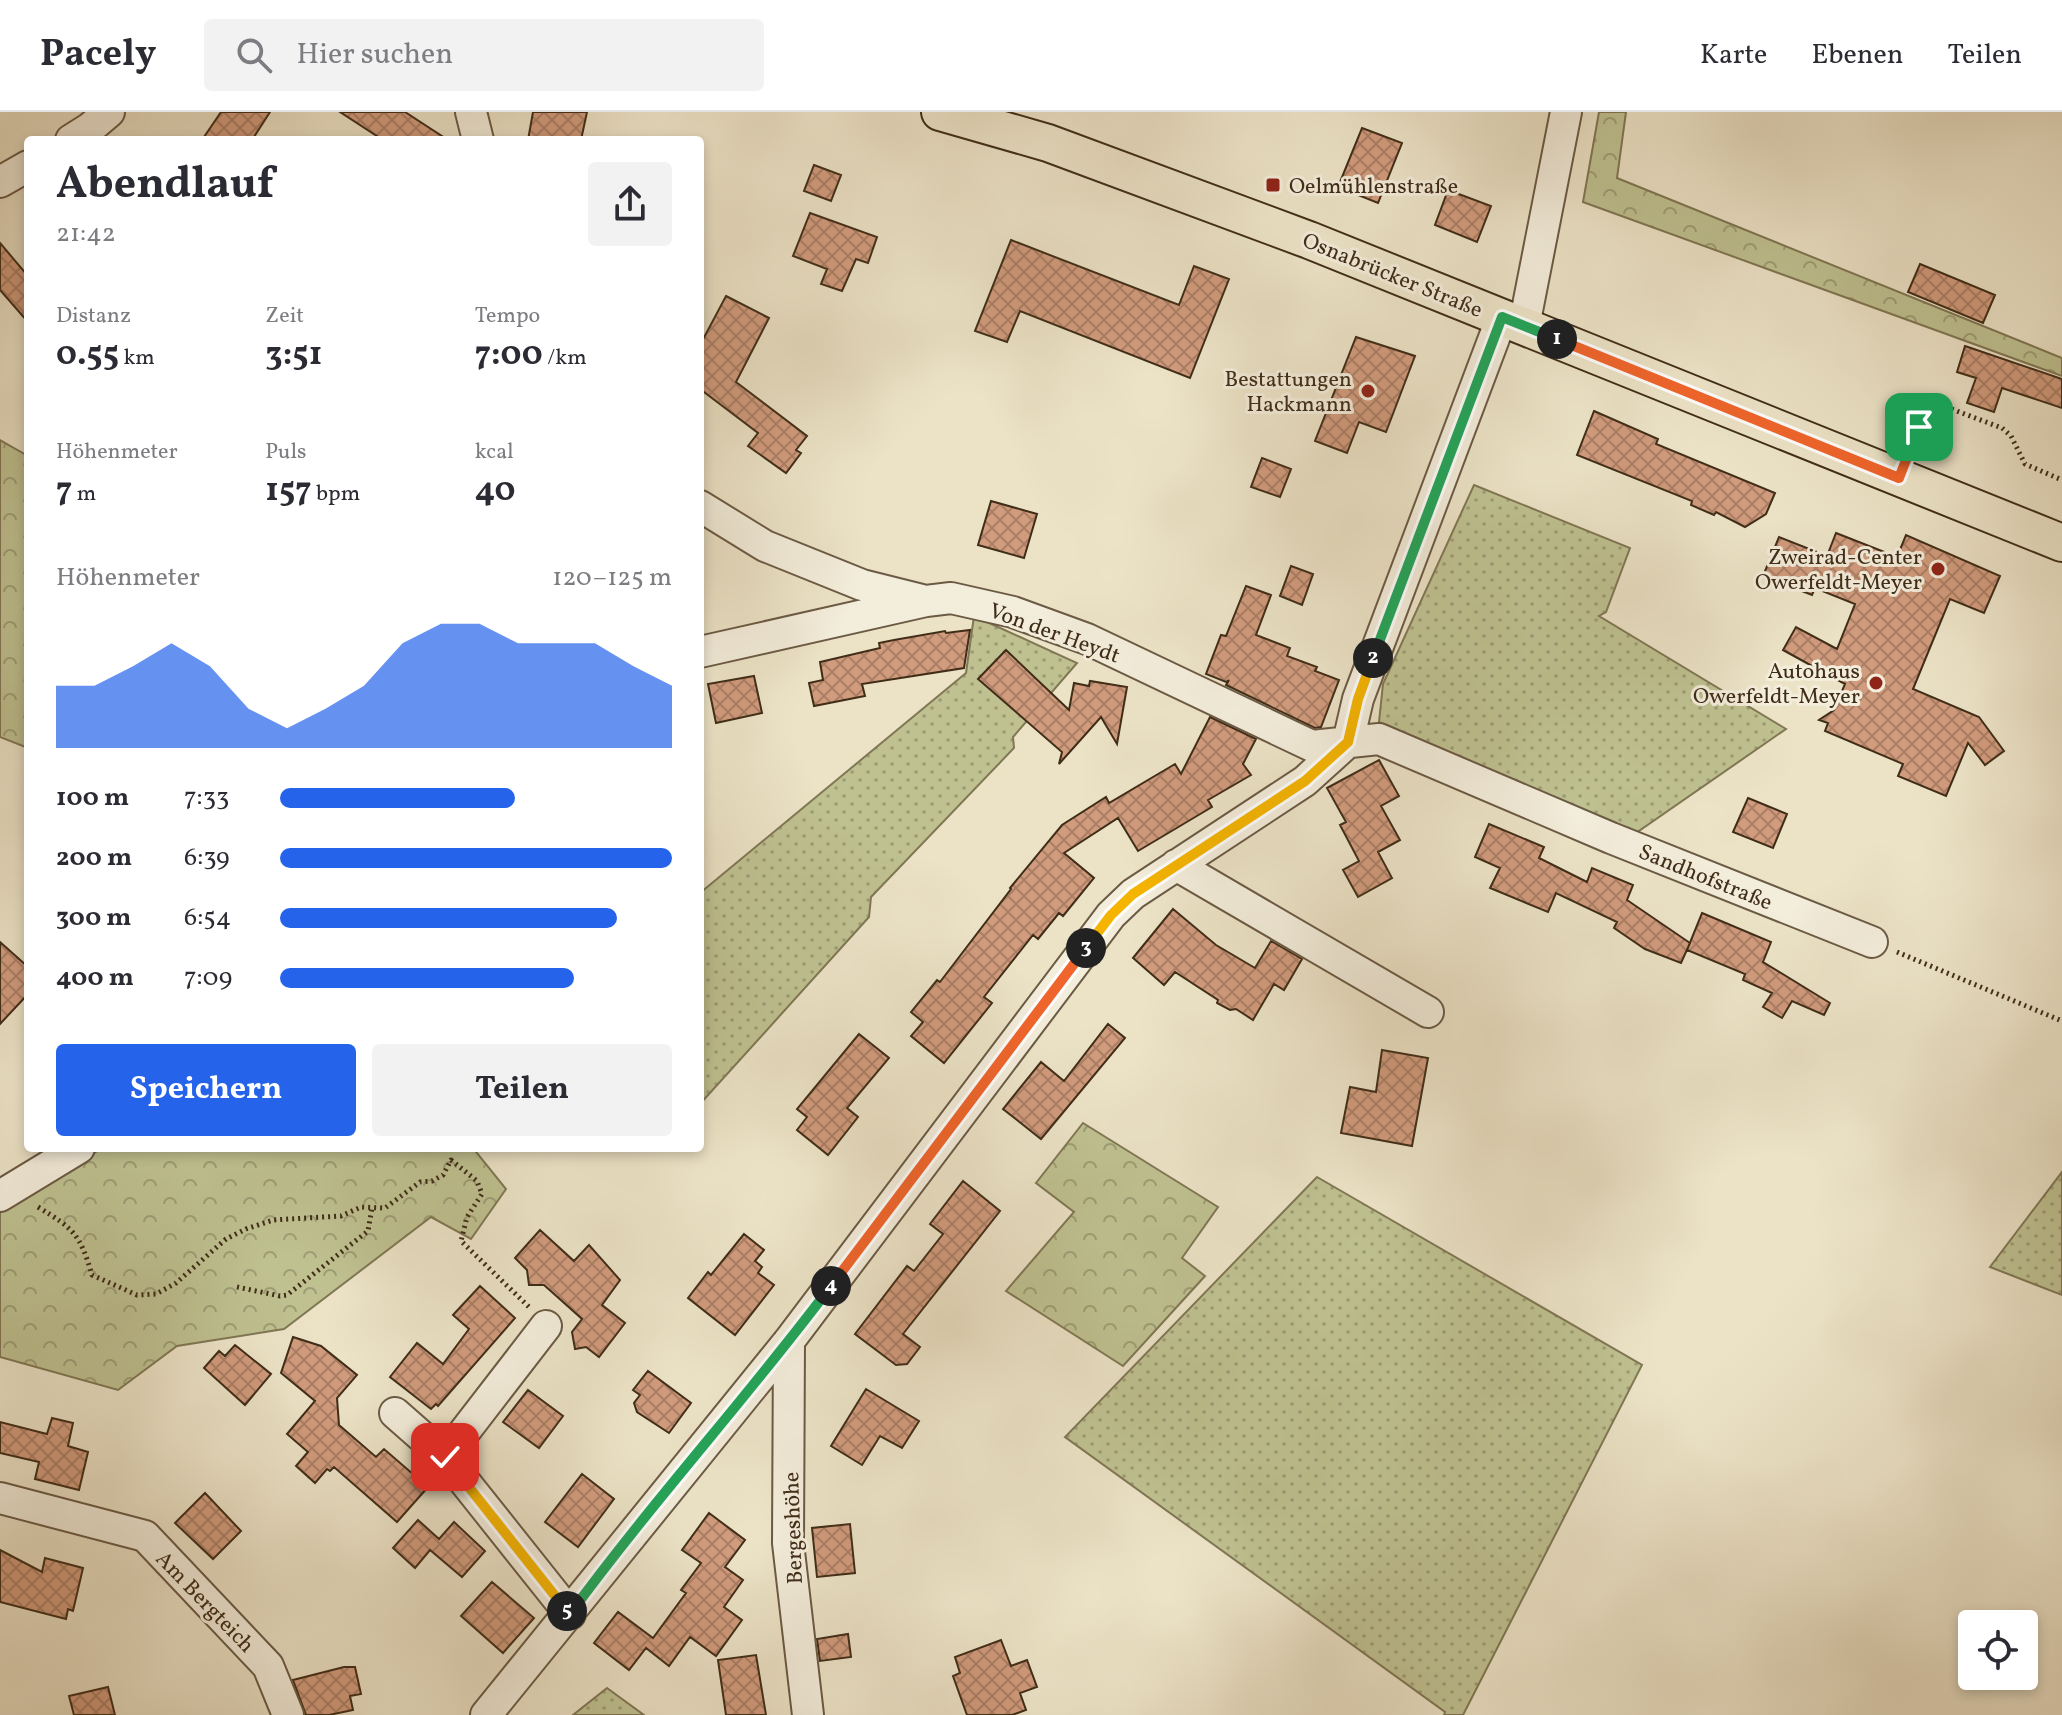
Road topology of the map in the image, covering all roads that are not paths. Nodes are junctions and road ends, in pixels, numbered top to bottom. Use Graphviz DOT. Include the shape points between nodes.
graph roads {
  1 [pos="471,112"];
  2 [pos="940,112"];
  3 [pos="1566,112"];
  4 [pos="477,136"];
  5 [pos="24,168"];
  6 [pos="0,182"];
  7 [pos="1513,322"];
  8 [pos="704,508"];
  9 [pos="2062,543"];
  10 [pos="926,601"];
  11 [pos="704,651"];
  12 [pos="1348,742"];
  13 [pos="1176,865"];
  14 [pos="1872,942"];
  15 [pos="1428,1012"];
  16 [pos="72,1152"];
  17 [pos="5,1193"];
  18 [pos="546,1326"];
  19 [pos="789,1341"];
  20 [pos="395,1413"];
  21 [pos="445,1457"];
  22 [pos="0,1498"];
  23 [pos="570,1614"];
  24 [pos="288,1715"];
  25 [pos="486,1715"];
  26 [pos="808,1715"];
  1 -- 4 [label="street"];
  2 -- 7 [label="main road, Osnabrücker Straße" via="1048,143"];
  3 -- 7 [label="street"];
  5 -- 6 [label="street"];
  7 -- 9 [label="main road, Osnabrücker Straße"];
  7 -- 12 [label="street" via="1358,699"];
  8 -- 10 [label="street" via="765,546 862,585"];
  10 -- 11 [label="street, Von der Heydt"];
  10 -- 12 [label="street, Von der Heydt" via="951,598 1013,612 1087,639 1312,746"];
  12 -- 13 [label="street" via="1305,781"];
  12 -- 14 [label="street, Sandhofstraße" via="1379,739"];
  13 -- 15 [label="street"];
  13 -- 19 [label="street" via="1111,915"];
  16 -- 17 [label="street"];
  18 -- 21 [label="street"];
  19 -- 23 [label="street"];
  19 -- 26 [label="street, Bergeshöhe" via="788,1543"];
  20 -- 21 [label="street"];
  21 -- 23 [label="street"];
  22 -- 24 [label="street, Am Bergteich" via="145,1536 268,1666"];
  23 -- 25 [label="street"];
}
